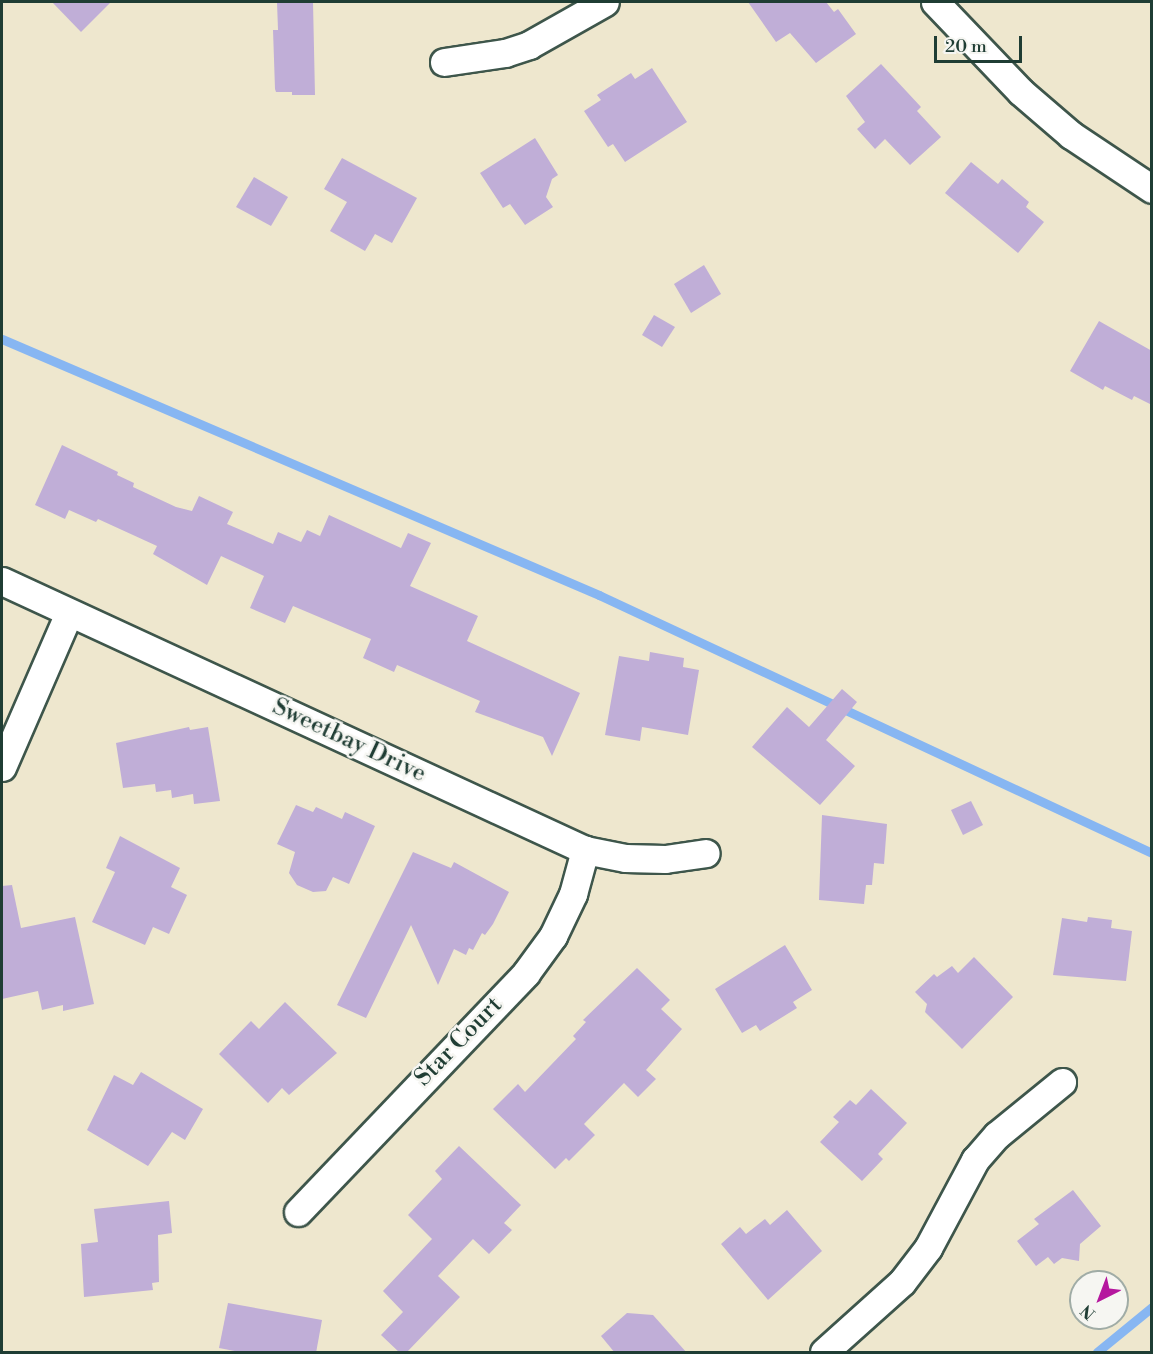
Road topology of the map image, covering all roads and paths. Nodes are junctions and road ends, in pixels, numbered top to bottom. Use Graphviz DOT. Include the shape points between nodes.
graph roads {
  1 [pos="605,2"];
  2 [pos="935,2"];
  3 [pos="444,62"];
  4 [pos="1152,189"];
  5 [pos="2,581"];
  6 [pos="69,613"];
  7 [pos="2,767"];
  8 [pos="585,850"];
  9 [pos="706,853"];
  10 [pos="1062,1082"];
  11 [pos="298,1212"];
  12 [pos="824,1353"];
  1 -- 3 [label="street" via="530,45 505,53"];
  2 -- 4 [label="street" via="1054,121"];
  5 -- 6 [label="street, Sweetbay Drive"];
  6 -- 7 [label="street"];
  6 -- 8 [label="street, Sweetbay Drive"];
  8 -- 9 [label="street, Sweetbay Drive" via="625,858 665,859"];
  8 -- 11 [label="street, Star Court" via="573,894 553,936 526,973"];
  10 -- 12 [label="street" via="997,1135 975,1160 928,1248 902,1282"];
}
